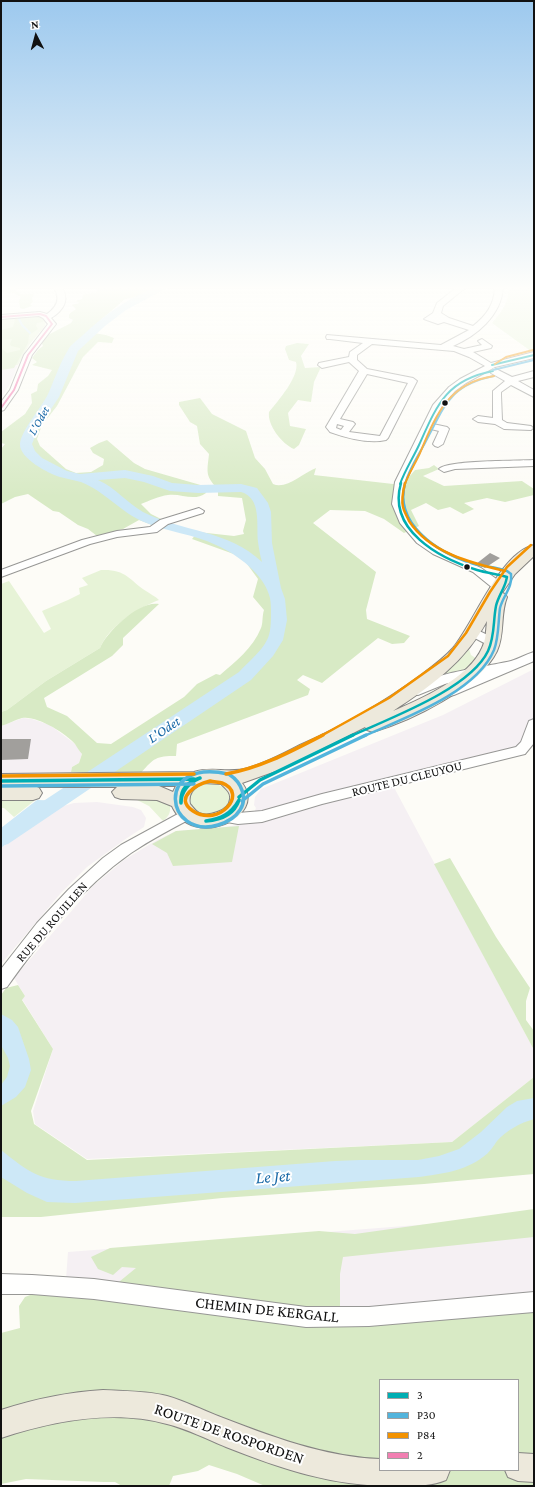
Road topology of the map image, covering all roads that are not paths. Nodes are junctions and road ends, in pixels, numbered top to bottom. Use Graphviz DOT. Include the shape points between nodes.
graph roads {
  1 [pos="27,357"];
  2 [pos="473,357"];
  3 [pos="526,357"];
  4 [pos="352,359"];
  5 [pos="322,364"];
  6 [pos="492,368"];
  7 [pos="364,371"];
  8 [pos="417,372"];
  9 [pos="534,374"];
  10 [pos="512,380"];
  11 [pos="413,381"];
  12 [pos="534,394"];
  13 [pos="1,408"];
  14 [pos="478,419"];
  15 [pos="498,421"];
  16 [pos="427,426"];
  17 [pos="528,428"];
  18 [pos="438,444"];
  19 [pos="534,462"];
  20 [pos="444,469"];
  21 [pos="199,512"];
  22 [pos="531,555"];
  23 [pos="1,574"];
  24 [pos="501,581"];
  25 [pos="496,604"];
  26 [pos="473,632"];
  27 [pos="492,642"];
  28 [pos="534,656"];
  29 [pos="512,665"];
  30 [pos="473,671"];
  31 [pos="432,699"];
  32 [pos="397,701"];
  33 [pos="534,724"];
  34 [pos="532,740"];
  35 [pos="194,779"];
  36 [pos="227,779"];
  37 [pos="1,781"];
  38 [pos="1,793"];
  39 [pos="239,801"];
  40 [pos="184,808"];
  41 [pos="264,816"];
  42 [pos="226,817"];
  43 [pos="1,982"];
  44 [pos="1,1284"];
  45 [pos="534,1302"];
  46 [pos="1,1424"];
  47 [pos="519,1467"];
  48 [pos="534,1468"];
  49 [pos="427,1471"];
  1 -- 13 [label="street" via="14,390"];
  2 -- 6 [label="street"];
  3 -- 6 [label="street"];
  4 -- 5 [label="street"];
  4 -- 7 [label="street"];
  6 -- 10 [label="street"];
  6 -- 16 [label="street" via="463,381 448,393"];
  7 -- 11 [label="street"];
  7 -- 11 [label="street" via="334,421 350,424 344,433 373,439 383,438"];
  8 -- 11 [label="street"];
  9 -- 10 [label="street"];
  10 -- 12 [label="street"];
  10 -- 15 [label="street" via="496,393"];
  14 -- 15 [label="street"];
  15 -- 17 [label="street" via="506,426"];
  16 -- 18 [label="street" via="444,429"];
  16 -- 24 [label="street" via="399,486 399,510 408,527 426,545"];
  19 -- 20 [label="street" via="454,466"];
  21 -- 23 [label="street" via="175,518 147,532 117,534 86,542"];
  22 -- 24 [label="main road" via="512,566"];
  22 -- 25 [label="main road"];
  24 -- 25 [label="street" via="507,578"];
  24 -- 26 [label="main road"];
  25 -- 27 [label="main road"];
  26 -- 27 [label="street"];
  26 -- 32 [label="main road" via="448,662"];
  27 -- 30 [label="main road" via="486,656"];
  28 -- 29 [label="street"];
  29 -- 30 [label="street"];
  29 -- 31 [label="street"];
  30 -- 31 [label="main road"];
  30 -- 32 [label="street" via="430,684"];
  31 -- 39 [label="main road" via="260,780"];
  32 -- 36 [label="main road" via="336,736 297,754 251,774"];
  33 -- 34 [label="street, ROUTE DU CLEUYOU"];
  34 -- 41 [label="street, ROUTE DU CLEUYOU" via="520,751"];
  35 -- 36 [label="main road" via="210,775"];
  35 -- 37 [label="main road"];
  35 -- 40 [label="main road" via="184,787 180,796"];
  36 -- 39 [label="main road" via="236,787"];
  38 -- 40 [label="main road" via="153,792 164,795"];
  39 -- 41 [label="street" via="252,813"];
  39 -- 42 [label="main road"];
  40 -- 42 [label="main road" via="193,818 206,821"];
  40 -- 43 [label="street, RUE DU ROUILLEN" via="89,879 57,912"];
  41 -- 42 [label="street, ROUTE DU CLEUYOU" via="247,820"];
  44 -- 45 [label="street, CHEMIN DE KERGALL" via="62,1286 312,1317 354,1318"];
  46 -- 49 [label="main road, ROUTE DE ROSPORDEN" via="68,1406 121,1403 143,1405 167,1410 318,1464 374,1473"];
  47 -- 48 [label="main road"];
}
